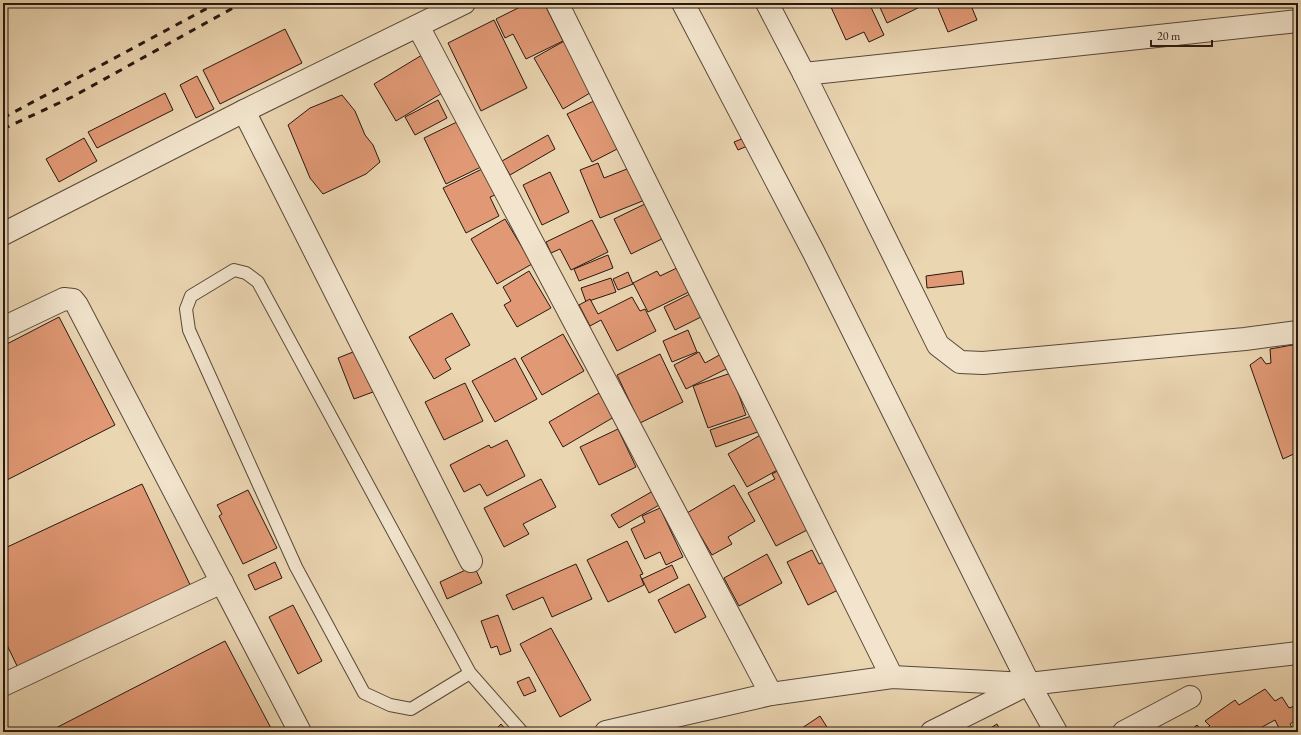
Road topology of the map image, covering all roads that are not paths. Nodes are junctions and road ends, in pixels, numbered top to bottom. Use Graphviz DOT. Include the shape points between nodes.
graph roads {
  1 [pos="464,3"];
  2 [pos="557,3"];
  3 [pos="682,3"];
  4 [pos="767,3"];
  5 [pos="1298,22"];
  6 [pos="418,26"];
  7 [pos="804,74"];
  8 [pos="244,111"];
  9 [pos="3,234"];
  10 [pos="3,328"];
  11 [pos="1298,332"];
  12 [pos="471,561"];
  13 [pos="222,582"];
  14 [pos="1298,653"];
  15 [pos="470,673"];
  16 [pos="892,677"];
  17 [pos="1029,684"];
  18 [pos="3,685"];
  19 [pos="771,694"];
  20 [pos="1190,697"];
  21 [pos="300,732"];
  22 [pos="522,732"];
  23 [pos="606,732"];
  24 [pos="932,732"];
  25 [pos="1056,732"];
  26 [pos="1124,732"];
  1 -- 6 [label="street"];
  2 -- 16 [label="street"];
  3 -- 17 [label="street" via="813,251"];
  4 -- 7 [label="street"];
  5 -- 7 [label="street"];
  6 -- 8 [label="street"];
  6 -- 19 [label="street"];
  7 -- 11 [label="street" via="938,345 960,362 983,364"];
  8 -- 9 [label="street"];
  8 -- 12 [label="street"];
  10 -- 13 [label="street" via="64,299 73,300"];
  13 -- 18 [label="street"];
  13 -- 21 [label="street"];
  14 -- 17 [label="street"];
  15 -- 15 [label="lane" via="258,282 246,273 234,270 191,296 186,310 189,330 296,566 364,693 390,705 411,709"];
  15 -- 22 [label="lane"];
  16 -- 17 [label="street"];
  16 -- 19 [label="street"];
  17 -- 24 [label="street"];
  17 -- 25 [label="street"];
  19 -- 23 [label="street"];
  20 -- 26 [label="street"];
}
